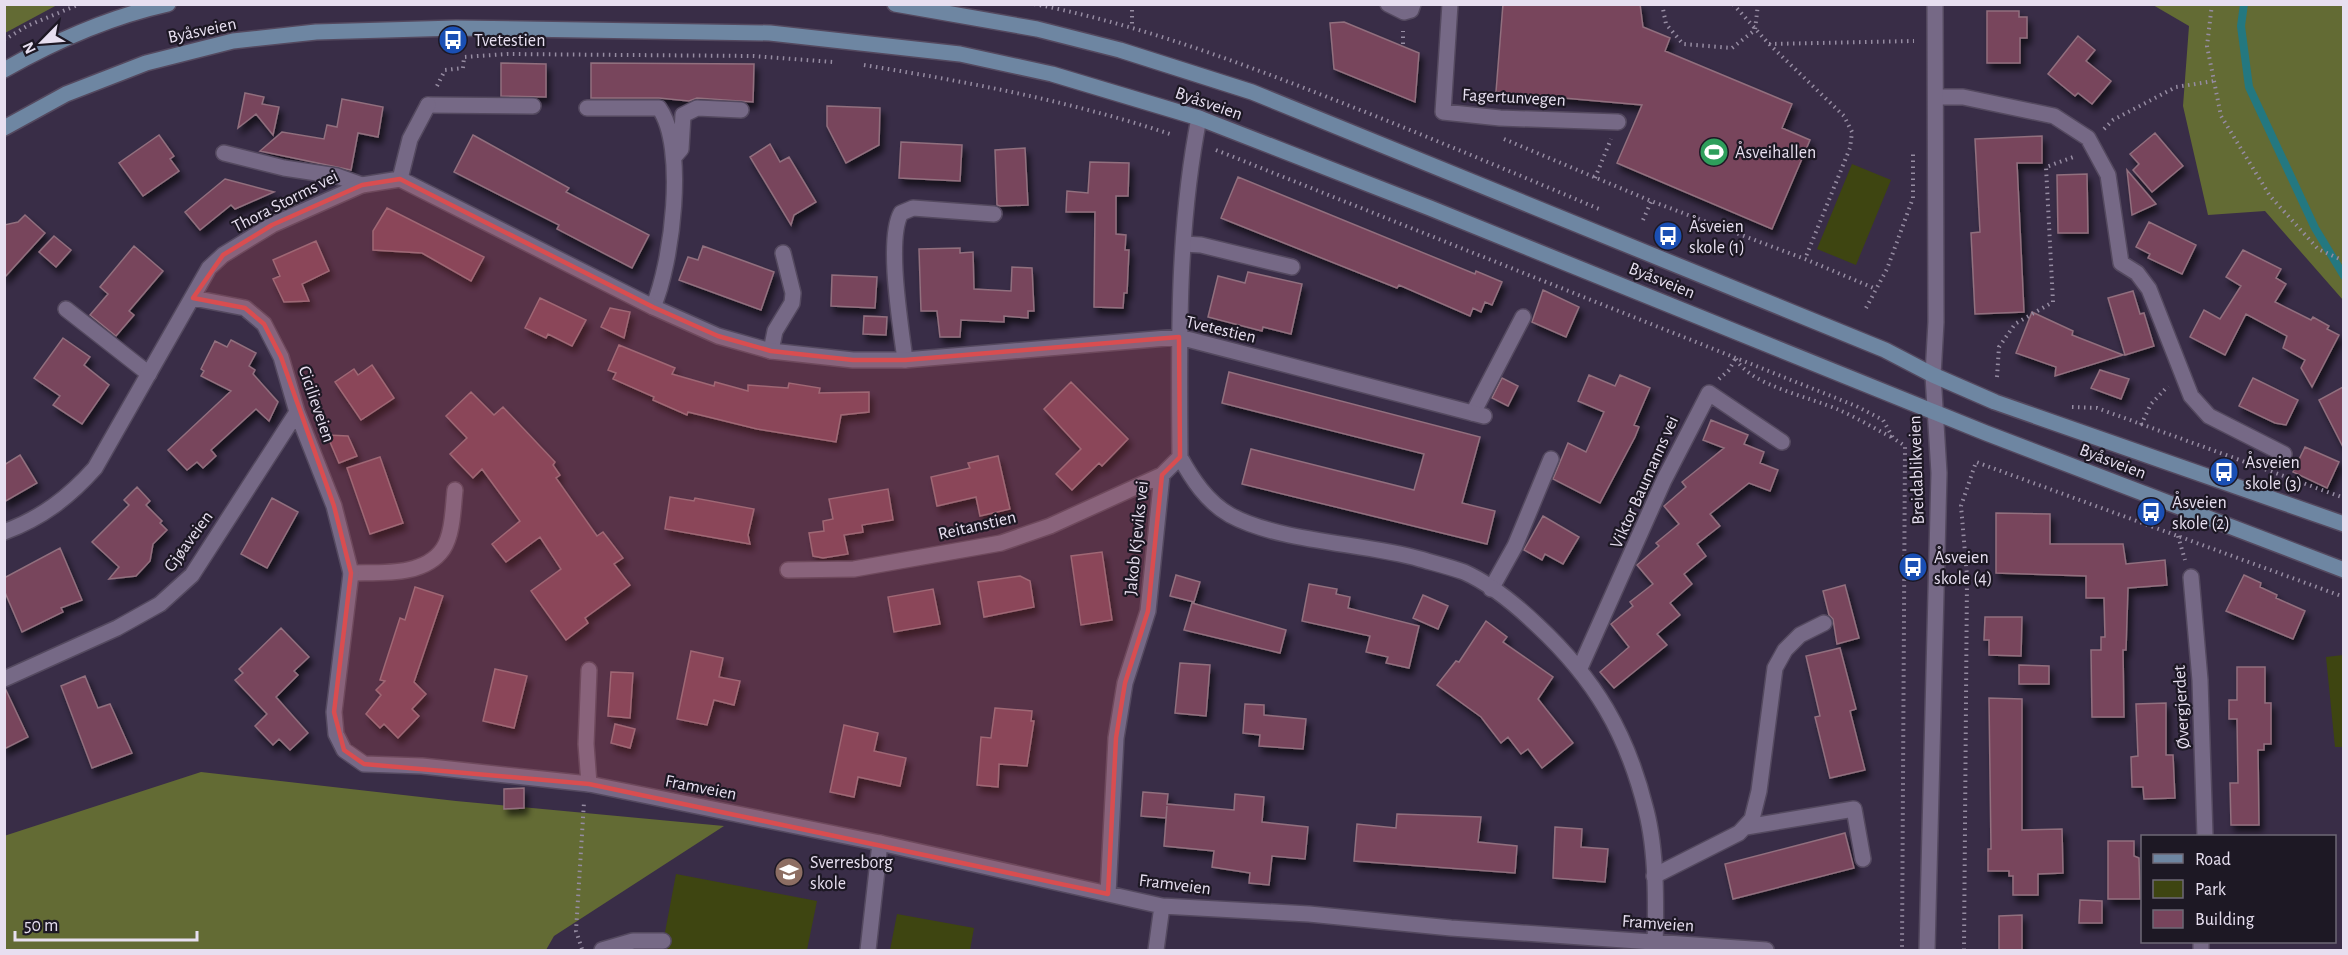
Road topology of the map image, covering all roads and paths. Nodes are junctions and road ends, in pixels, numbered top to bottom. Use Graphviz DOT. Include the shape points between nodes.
graph roads {
  1 [pos="80,4"];
  2 [pos="168,4"];
  3 [pos="894,4"];
  4 [pos="1132,4"];
  5 [pos="1388,4"];
  6 [pos="1413,4"];
  7 [pos="1450,4"];
  8 [pos="1662,4"];
  9 [pos="1733,4"];
  10 [pos="1758,4"];
  11 [pos="1935,4"];
  12 [pos="2212,4"];
  13 [pos="1132,28"];
  14 [pos="1755,30"];
  15 [pos="1914,32"];
  16 [pos="4,40"];
  17 [pos="1914,41"];
  18 [pos="1769,44"];
  19 [pos="1914,50"];
  20 [pos="840,62"];
  21 [pos="862,65"];
  22 [pos="454,69"];
  23 [pos="4,70"];
  24 [pos="2214,81"];
  25 [pos="1936,97"];
  26 [pos="533,106"];
  27 [pos="587,108"];
  28 [pos="741,110"];
  29 [pos="1199,118"];
  30 [pos="1500,118"];
  31 [pos="1618,122"];
  32 [pos="4,128"];
  33 [pos="1170,134"];
  34 [pos="1914,140"];
  35 [pos="2094,149"];
  36 [pos="1216,150"];
  37 [pos="1606,151"];
  38 [pos="224,153"];
  39 [pos="675,156"];
  40 [pos="1595,178"];
  41 [pos="400,179"];
  42 [pos="362,185"];
  43 [pos="1651,201"];
  44 [pos="994,214"];
  45 [pos="1642,220"];
  46 [pos="1184,244"];
  47 [pos="783,253"];
  48 [pos="1804,259"];
  49 [pos="2343,261"];
  50 [pos="1292,267"];
  51 [pos="1876,289"];
  52 [pos="193,298"];
  53 [pos="653,307"];
  54 [pos="1866,308"];
  55 [pos="66,309"];
  56 [pos="1523,317"];
  57 [pos="1179,337"];
  58 [pos="771,351"];
  59 [pos="1735,358"];
  60 [pos="905,360"];
  61 [pos="1729,370"];
  62 [pos="2181,373"];
  63 [pos="148,374"];
  64 [pos="1933,375"];
  65 [pos="1997,377"];
  66 [pos="2069,407"];
  67 [pos="1934,411"];
  68 [pos="297,412"];
  69 [pos="2141,425"];
  70 [pos="1893,438"];
  71 [pos="1782,442"];
  72 [pos="2284,454"];
  73 [pos="1180,457"];
  74 [pos="1551,459"];
  75 [pos="1162,475"];
  76 [pos="455,490"];
  77 [pos="2343,498"];
  78 [pos="2343,524"];
  79 [pos="4,532"];
  80 [pos="788,570"];
  81 [pos="2343,570"];
  82 [pos="351,573"];
  83 [pos="2191,577"];
  84 [pos="1491,589"];
  85 [pos="2343,597"];
  86 [pos="1824,623"];
  87 [pos="1580,668"];
  88 [pos="588,670"];
  89 [pos="4,679"];
  90 [pos="344,750"];
  91 [pos="589,784"];
  92 [pos="1746,828"];
  93 [pos="2205,835"];
  94 [pos="880,843"];
  95 [pos="1863,859"];
  96 [pos="1654,876"];
  97 [pos="1108,894"];
  98 [pos="1162,906"];
  99 [pos="663,941"];
  100 [pos="1655,946"];
  101 [pos="582,951"];
  102 [pos="602,951"];
  103 [pos="868,951"];
  104 [pos="1156,951"];
  105 [pos="1766,951"];
  106 [pos="1902,951"];
  107 [pos="1928,951"];
  108 [pos="1964,951"];
  1 -- 16 [label="path"];
  2 -- 23 [label="main road, Byåsveien" via="127,13 52,43"];
  3 -- 64 [label="main road, Byåsveien" via="1068,37 1252,92 1885,350"];
  4 -- 13 [label="path"];
  5 -- 6 [label="street" via="1404,12 1411,10"];
  7 -- 30 [label="street, Fagertunvegen" via="1443,112"];
  8 -- 14 [label="path" via="1666,24 1683,44 1732,48"];
  9 -- 14 [label="path"];
  10 -- 14 [label="path"];
  11 -- 25 [label="street, Breidablikveien"];
  12 -- 24 [label="path" via="2207,46"];
  14 -- 18 [label="path"];
  15 -- 17 [label="path"];
  17 -- 18 [label="path"];
  17 -- 19 [label="path"];
  18 -- 48 [label="path" via="1844,116 1852,132 1850,148"];
  20 -- 22 [label="path" via="753,56 507,54 464,57 463,68"];
  21 -- 33 [label="path" via="992,86 1120,117"];
  24 -- 35 [label="path" via="2176,87 2113,120 2101,131"];
  24 -- 49 [label="path" via="2221,116 2270,196 2318,249"];
  25 -- 35 [label="street" via="1963,97 2054,116 2088,138"];
  25 -- 64 [label="street, Breidablikveien"];
  26 -- 41 [label="street" via="428,105 410,139"];
  27 -- 39 [label="street" via="659,108"];
  28 -- 39 [label="street" via="697,108 683,115 681,150"];
  29 -- 32 [label="main road, Byåsveien" via="1052,74 960,54 770,33 456,28 316,32 233,41 146,63 66,94"];
  29 -- 46 [label="street" via="1185,208"];
  29 -- 67 [label="main road, Byåsveien"];
  30 -- 31 [label="street, Fagertunvegen"];
  30 -- 40 [label="path" via="1503,139"];
  34 -- 51 [label="path" via="1913,198"];
  35 -- 62 [label="street" via="2108,175 2121,263 2149,289"];
  35 -- 65 [label="path" via="2046,167 2053,302 2015,324 2000,347"];
  36 -- 59 [label="path"];
  37 -- 40 [label="path"];
  38 -- 42 [label="street, Thora Storms vei" via="337,176"];
  39 -- 53 [label="street" via="671,236 661,289"];
  40 -- 43 [label="path"];
  41 -- 42 [label="street, Thora Storms vei"];
  41 -- 53 [label="street, Tvetestien"];
  42 -- 52 [label="street, Thora Storms vei" via="272,225 223,255 209,268"];
  43 -- 45 [label="path"];
  43 -- 48 [label="path"];
  44 -- 60 [label="street" via="913,208 901,213 896,230 896,285"];
  46 -- 50 [label="street"];
  46 -- 57 [label="street"];
  47 -- 58 [label="street" via="792,303 775,331"];
  48 -- 51 [label="path"];
  51 -- 54 [label="path"];
  52 -- 63 [label="street, Thora Storms vei"];
  52 -- 68 [label="street, Cicilieveien" via="245,308 264,324 281,357"];
  53 -- 58 [label="street, Tvetestien" via="718,336"];
  55 -- 63 [label="street"];
  56 -- 57 [label="street, Tvetestien" via="1479,415"];
  57 -- 60 [label="street, Tvetestien"];
  57 -- 73 [label="street"];
  58 -- 60 [label="street, Tvetestien" via="853,360"];
  59 -- 61 [label="path"];
  59 -- 70 [label="path" via="1740,367 1763,381 1839,410"];
  59 -- 70 [label="path" via="1857,406 1883,420"];
  62 -- 69 [label="path" via="2151,404"];
  62 -- 72 [label="street" via="2192,396 2209,416"];
  63 -- 79 [label="street, Thora Storms vei" via="95,468 73,493 34,521"];
  64 -- 67 [label="street, Breidablikveien"];
  64 -- 78 [label="main road, Byåsveien" via="1995,402"];
  66 -- 69 [label="path" via="2097,408"];
  67 -- 81 [label="main road, Byåsveien"];
  67 -- 107 [label="street, Breidablikveien" via="1939,473"];
  68 -- 82 [label="street, Cicilieveien" via="334,506"];
  68 -- 89 [label="street, Gjøaveien" via="192,575 160,604 117,628"];
  69 -- 77 [label="path"];
  70 -- 106 [label="path" via="1905,446"];
  71 -- 87 [label="street, Viktor Baumanns vei" via="1709,393 1664,480"];
  73 -- 75 [label="street, Jakob Kjeviks vei"];
  73 -- 84 [label="street" via="1192,479 1229,514 1262,528 1418,558 1465,573"];
  74 -- 84 [label="street" via="1515,546"];
  75 -- 80 [label="street, Reitanstien" via="1050,526 1001,543 854,569"];
  75 -- 97 [label="street, Jakob Kjeviks vei" via="1148,611 1125,683 1116,738"];
  76 -- 82 [label="street" via="448,537 444,549 436,556 412,569"];
  82 -- 90 [label="street, Cicilieveien" via="334,712 336,734"];
  83 -- 93 [label="street, Øvergjerdet" via="2200,680"];
  84 -- 87 [label="street" via="1513,602"];
  85 -- 108 [label="path" via="1976,462 1961,506 1967,576"];
  86 -- 92 [label="street" via="1800,635 1774,668 1760,791"];
  87 -- 96 [label="street" via="1615,725 1634,770 1647,812"];
  88 -- 91 [label="street"];
  90 -- 91 [label="street, Framveien" via="364,764 422,766"];
  91 -- 94 [label="street, Framveien"];
  91 -- 101 [label="path" via="582,812 578,868 576,931"];
  92 -- 95 [label="street" via="1854,809"];
  92 -- 96 [label="street"];
  94 -- 97 [label="street, Framveien"];
  94 -- 103 [label="street"];
  96 -- 100 [label="street"];
  97 -- 98 [label="street, Framveien"];
  98 -- 100 [label="street, Framveien" via="1309,914"];
  98 -- 104 [label="street"];
  99 -- 102 [label="street" via="633,941"];
  100 -- 105 [label="street, Framveien"];
}
